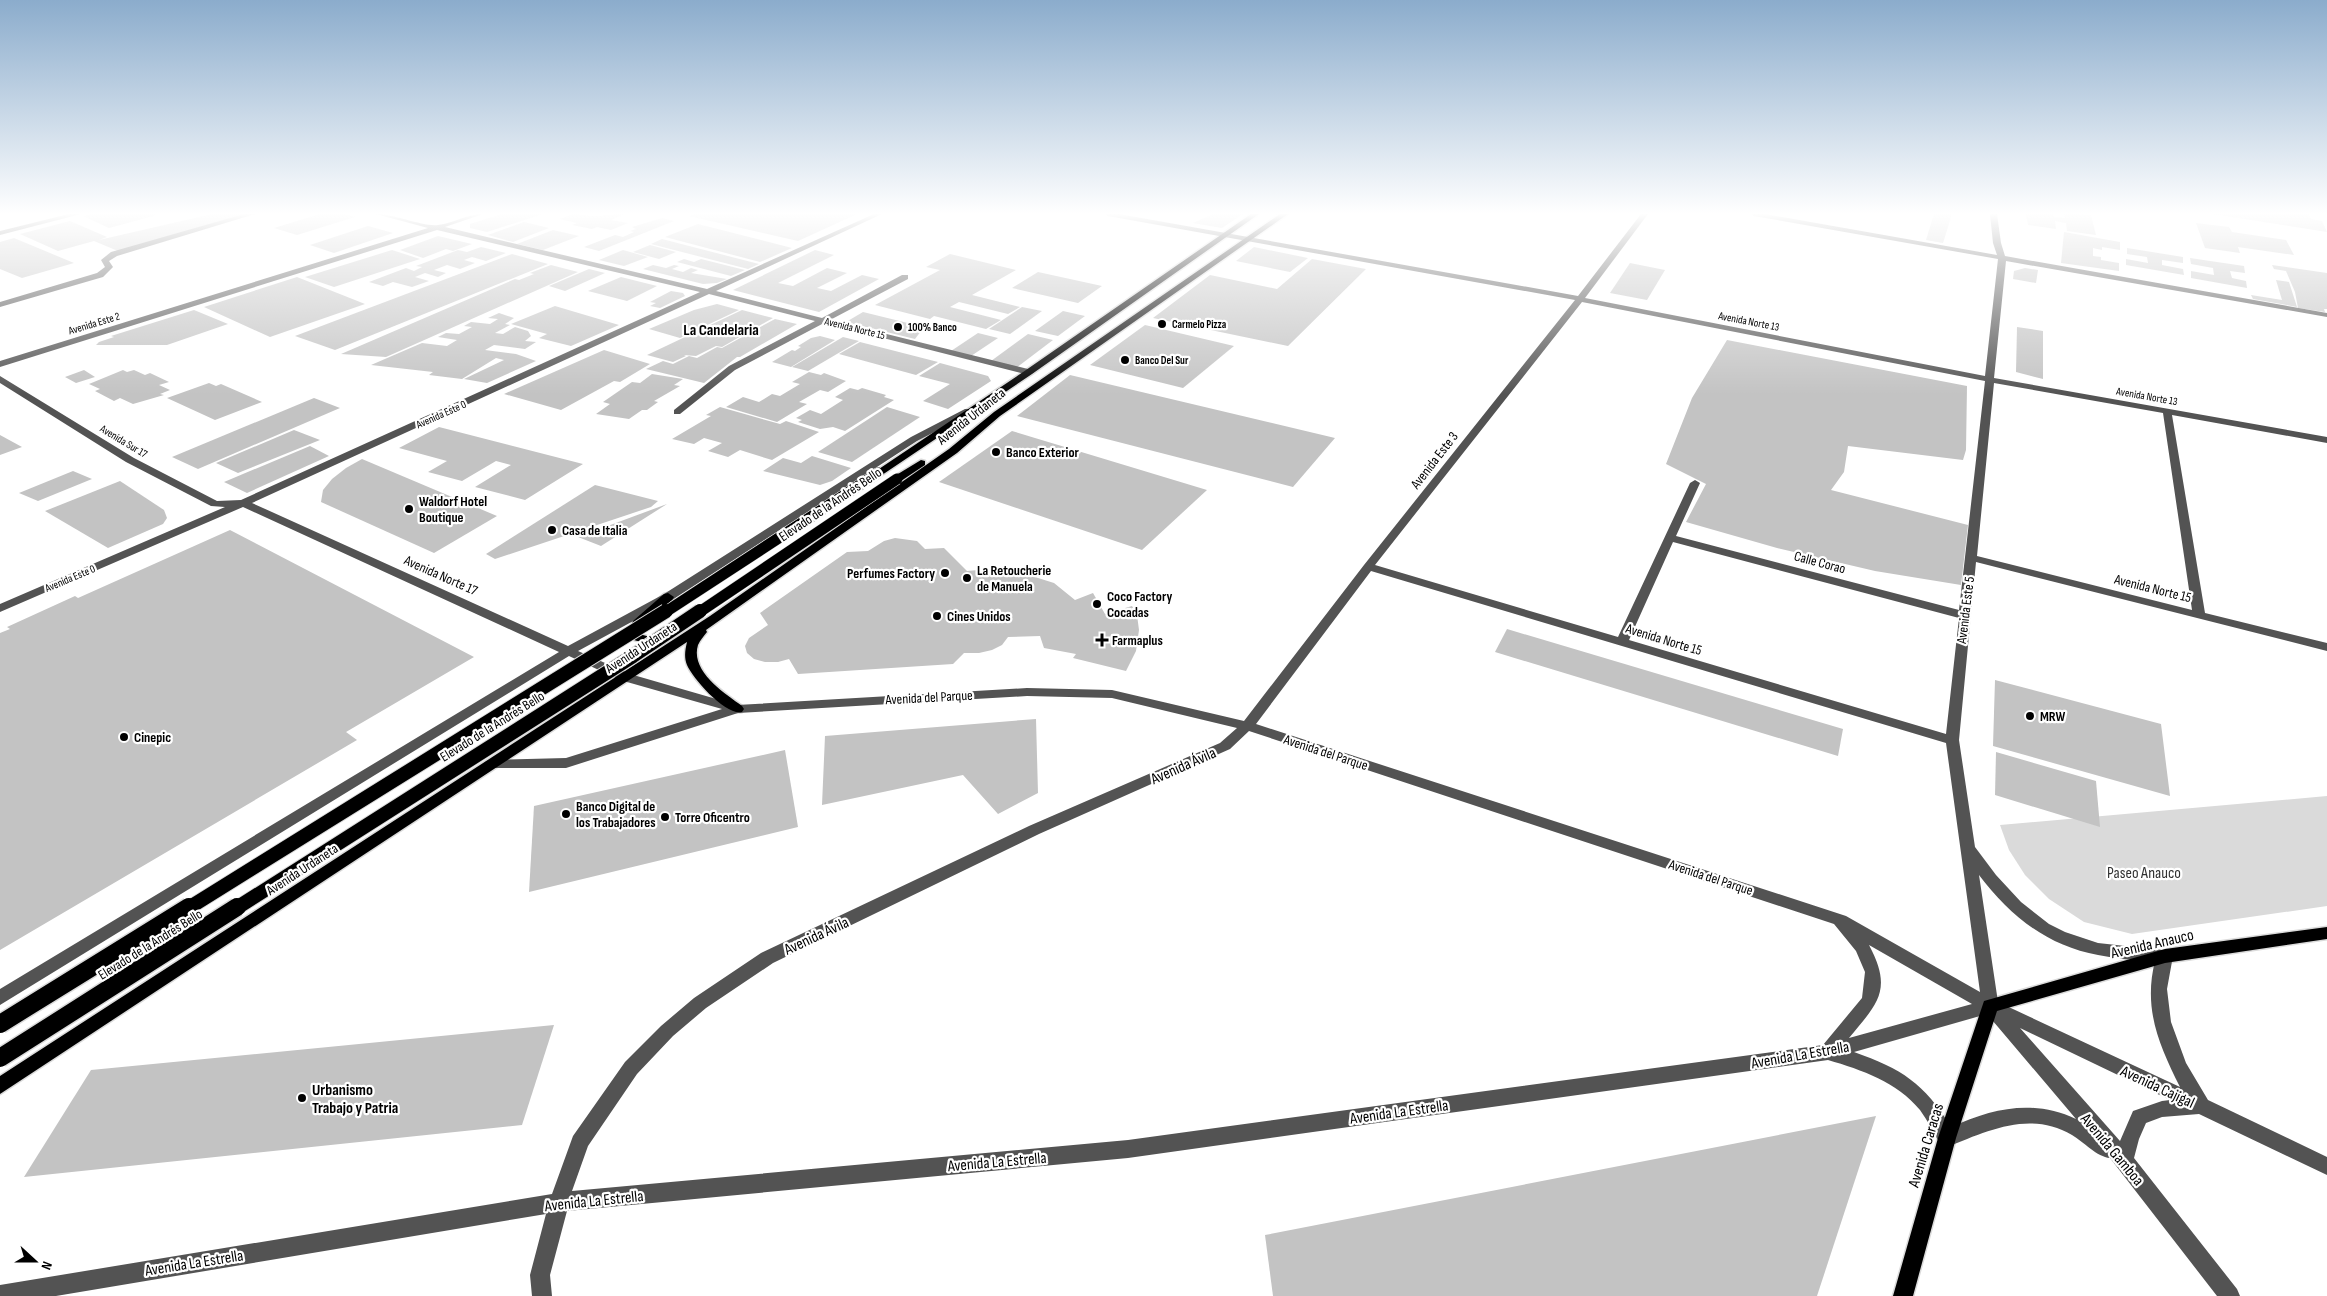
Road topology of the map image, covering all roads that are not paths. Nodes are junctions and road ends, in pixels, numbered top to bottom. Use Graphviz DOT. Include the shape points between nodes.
graph roads {
  1 [pos="101,274"];
  2 [pos="288,274"];
  3 [pos="635,274"];
  4 [pos="748,274"];
  5 [pos="1169,274"];
  6 [pos="1197,274"];
  7 [pos="1444,274"];
  8 [pos="1599,274"];
  9 [pos="2000,274"];
  10 [pos="2096,274"];
  11 [pos="905,277"];
  12 [pos="710,292"];
  13 [pos="1580,299"];
  14 [pos="0,305"];
  15 [pos="2327,315"];
  16 [pos="825,320"];
  17 [pos="0,364"];
  18 [pos="1029,372"];
  19 [pos="0,379"];
  20 [pos="1990,380"];
  21 [pos="973,409"];
  22 [pos="2167,411"];
  23 [pos="676,412"];
  24 [pos="997,414"];
  25 [pos="2327,440"];
  26 [pos="1695,483"];
  27 [pos="244,503"];
  28 [pos="1670,538"];
  29 [pos="1972,558"];
  30 [pos="1368,567"];
  31 [pos="668,598"];
  32 [pos="0,608"];
  33 [pos="1963,615"];
  34 [pos="2199,615"];
  35 [pos="714,620"];
  36 [pos="1622,642"];
  37 [pos="2327,647"];
  38 [pos="570,650"];
  39 [pos="626,676"];
  40 [pos="736,709"];
  41 [pos="1246,726"];
  42 [pos="1952,740"];
  43 [pos="490,765"];
  44 [pos="1967,847"];
  45 [pos="1840,920"];
  46 [pos="2327,933"];
  47 [pos="2165,956"];
  48 [pos="0,998"];
  49 [pos="1990,1006"];
  50 [pos="0,1024"];
  51 [pos="1828,1052"];
  52 [pos="0,1058"];
  53 [pos="0,1086"];
  54 [pos="2201,1106"];
  55 [pos="1947,1138"];
  56 [pos="2124,1160"];
  57 [pos="2327,1166"];
  58 [pos="559,1202"];
  59 [pos="0,1294"];
  60 [pos="542,1296"];
  61 [pos="1902,1296"];
  62 [pos="2230,1296"];
  1 -- 14 [label="street"];
  2 -- 17 [label="street, Avenida Este 2"];
  3 -- 12 [label="street, Avenida Norte 15"];
  4 -- 12 [label="street, Avenida Este 0"];
  5 -- 18 [label="main road, Avenida Urdaneta"];
  6 -- 24 [label="main road, Avenida Urdaneta"];
  7 -- 13 [label="street, Avenida Norte 13"];
  8 -- 13 [label="street, Avenida Este 3"];
  9 -- 20 [label="street, Avenida Este 5"];
  10 -- 15 [label="street"];
  11 -- 16 [label="street"];
  12 -- 16 [label="street, Avenida Norte 15"];
  12 -- 27 [label="street, Avenida Este 0"];
  13 -- 20 [label="street, Avenida Norte 13"];
  13 -- 30 [label="street, Avenida Este 3"];
  16 -- 18 [label="street, Avenida Norte 15"];
  16 -- 23 [label="street" via="732,368"];
  18 -- 21 [label="main road, Avenida Urdaneta"];
  19 -- 27 [label="street, Avenida Sur 17" via="130,460 215,504"];
  20 -- 22 [label="street, Avenida Norte 13"];
  20 -- 29 [label="street, Avenida Este 5"];
  21 -- 31 [label="street, Avenida Urdaneta" via="914,439"];
  21 -- 50 [label="main road, Elevado de la Andrés Bello, bridge" via="613,646"];
  22 -- 25 [label="street, Avenida Norte 13"];
  22 -- 34 [label="street"];
  24 -- 35 [label="main road, Avenida Urdaneta" via="953,451"];
  24 -- 52 [label="main road, Elevado de la Andrés Bello, bridge" via="634,656"];
  26 -- 28 [label="street"];
  27 -- 32 [label="street, Avenida Este 0"];
  27 -- 38 [label="street, Avenida Norte 17"];
  28 -- 33 [label="street, Calle Corao"];
  28 -- 36 [label="street"];
  29 -- 33 [label="street, Avenida Este 5"];
  29 -- 34 [label="street, Avenida Norte 15"];
  30 -- 36 [label="street, Avenida Norte 15"];
  30 -- 41 [label="street, Avenida Este 3"];
  31 -- 35 [label="main road" via="637,624 635,631 638,637 653,642 668,640"];
  31 -- 38 [label="street, Avenida Urdaneta"];
  33 -- 42 [label="street, Avenida Este 5"];
  34 -- 37 [label="street, Avenida Norte 15"];
  35 -- 39 [label="main road, Avenida Urdaneta"];
  35 -- 40 [label="main road" via="694,638 692,663 702,680"];
  36 -- 42 [label="street, Avenida Norte 15"];
  38 -- 39 [label="street, Avenida Norte 17"];
  38 -- 48 [label="street, Avenida Urdaneta"];
  39 -- 40 [label="street, Avenida del Parque"];
  39 -- 43 [label="main road, Avenida Urdaneta"];
  40 -- 41 [label="street, Avenida del Parque" via="1027,692 1112,694"];
  40 -- 43 [label="street" via="566,763"];
  41 -- 45 [label="street, Avenida del Parque"];
  41 -- 58 [label="street, Avenida Ávila" via="1225,746 1034,830 767,958 700,1003 631,1068 580,1142"];
  42 -- 44 [label="street, Avenida Este 5"];
  43 -- 53 [label="main road, Avenida Urdaneta"];
  44 -- 47 [label="street" via="2000,893 2022,913 2046,928 2076,944"];
  44 -- 49 [label="street, Avenida Este 5"];
  45 -- 49 [label="street, Avenida del Parque"];
  45 -- 51 [label="street" via="1863,948 1873,972 1870,1000"];
  46 -- 47 [label="main road, Avenida Anauco"];
  47 -- 49 [label="main road, Avenida Anauco"];
  47 -- 54 [label="street" via="2158,992 2160,1014 2186,1082"];
  49 -- 51 [label="street, Avenida La Estrella"];
  49 -- 54 [label="street, Avenida Cajigal"];
  49 -- 55 [label="main road, Avenida Caracas"];
  49 -- 56 [label="street, Avenida Gamboa"];
  51 -- 55 [label="street" via="1868,1064 1901,1083 1924,1102"];
  51 -- 58 [label="street, Avenida La Estrella" via="1128,1149"];
  54 -- 56 [label="street" via="2162,1109 2140,1117"];
  54 -- 57 [label="street, Avenida Cajigal"];
  55 -- 56 [label="street" via="1995,1118 2021,1114 2048,1118 2076,1128"];
  55 -- 61 [label="main road, Avenida Caracas"];
  56 -- 62 [label="street, Avenida Gamboa"];
  58 -- 59 [label="street, Avenida La Estrella"];
  58 -- 60 [label="street, Avenida Ávila" via="540,1275"];
}
